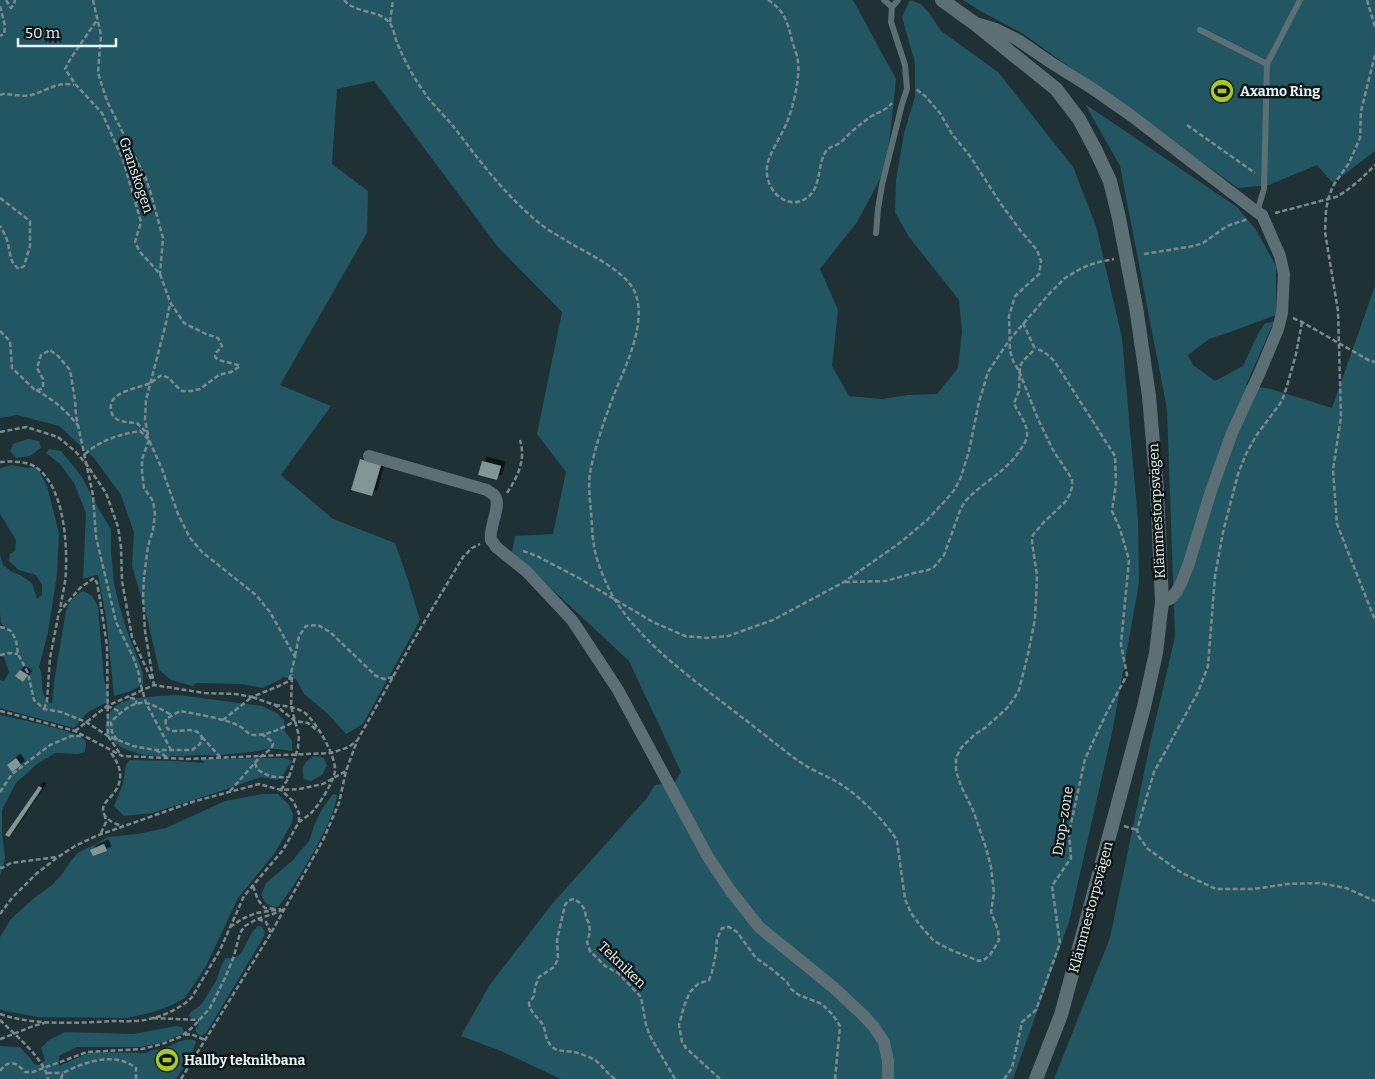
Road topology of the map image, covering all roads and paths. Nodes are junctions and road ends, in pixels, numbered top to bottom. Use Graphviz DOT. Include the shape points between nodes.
graph roads {
  1 [pos="6,0"];
  2 [pos="15,0"];
  3 [pos="93,0"];
  4 [pos="344,0"];
  5 [pos="393,0"];
  6 [pos="884,0"];
  7 [pos="898,0"];
  8 [pos="942,0"];
  9 [pos="1300,0"];
  10 [pos="1367,0"];
  11 [pos="0,6"];
  12 [pos="892,7"];
  13 [pos="97,20"];
  14 [pos="390,22"];
  15 [pos="974,23"];
  16 [pos="1375,27"];
  17 [pos="1200,30"];
  18 [pos="0,36"];
  19 [pos="1375,55"];
  20 [pos="1266,64"];
  21 [pos="76,85"];
  22 [pos="0,95"];
  23 [pos="1187,124"];
  24 [pos="1375,165"];
  25 [pos="144,175"];
  26 [pos="1264,180"];
  27 [pos="0,198"];
  28 [pos="1328,199"];
  29 [pos="137,207"];
  30 [pos="1260,214"];
  31 [pos="0,226"];
  32 [pos="876,233"];
  33 [pos="1144,254"];
  34 [pos="1116,259"];
  35 [pos="160,274"];
  36 [pos="170,302"];
  37 [pos="1282,313"];
  38 [pos="1302,322"];
  39 [pos="1022,323"];
  40 [pos="0,330"];
  41 [pos="1010,339"];
  42 [pos="1338,342"];
  43 [pos="1035,349"];
  44 [pos="1375,362"];
  45 [pos="1019,372"];
  46 [pos="151,382"];
  47 [pos="35,390"];
  48 [pos="80,429"];
  49 [pos="0,432"];
  50 [pos="149,440"];
  51 [pos="520,440"];
  52 [pos="76,452"];
  53 [pos="85,454"];
  54 [pos="369,456"];
  55 [pos="0,462"];
  56 [pos="87,465"];
  57 [pos="497,506"];
  58 [pos="492,542"];
  59 [pos="519,550"];
  60 [pos="844,582"];
  61 [pos="614,600"];
  62 [pos="1162,602"];
  63 [pos="59,612"];
  64 [pos="1375,620"];
  65 [pos="0,626"];
  66 [pos="18,654"];
  67 [pos="0,655"];
  68 [pos="295,657"];
  69 [pos="394,676"];
  70 [pos="154,685"];
  71 [pos="142,690"];
  72 [pos="128,697"];
  73 [pos="252,697"];
  74 [pos="146,703"];
  75 [pos="136,704"];
  76 [pos="275,705"];
  77 [pos="107,706"];
  78 [pos="291,706"];
  79 [pos="44,708"];
  80 [pos="0,711"];
  81 [pos="121,712"];
  82 [pos="172,715"];
  83 [pos="223,720"];
  84 [pos="295,721"];
  85 [pos="86,722"];
  86 [pos="75,731"];
  87 [pos="261,734"];
  88 [pos="321,734"];
  89 [pos="85,736"];
  90 [pos="108,736"];
  91 [pos="202,737"];
  92 [pos="118,741"];
  93 [pos="357,741"];
  94 [pos="155,750"];
  95 [pos="172,750"];
  96 [pos="110,751"];
  97 [pos="331,753"];
  98 [pos="122,756"];
  99 [pos="260,757"];
  100 [pos="170,758"];
  101 [pos="221,758"];
  102 [pos="346,771"];
  103 [pos="290,776"];
  104 [pos="332,779"];
  105 [pos="281,790"];
  106 [pos="0,792"];
  107 [pos="229,792"];
  108 [pos="105,816"];
  109 [pos="299,822"];
  110 [pos="124,826"];
  111 [pos="100,834"];
  112 [pos="58,857"];
  113 [pos="1,868"];
  114 [pos="253,886"];
  115 [pos="1375,901"];
  116 [pos="285,908"];
  117 [pos="0,914"];
  118 [pos="257,919"];
  119 [pos="229,928"];
  120 [pos="271,933"];
  121 [pos="0,1014"];
  122 [pos="152,1018"];
  123 [pos="0,1020"];
  124 [pos="200,1020"];
  125 [pos="45,1023"];
  126 [pos="14,1034"];
  127 [pos="183,1035"];
  128 [pos="0,1039"];
  129 [pos="205,1040"];
  130 [pos="44,1068"];
  131 [pos="0,1071"];
  132 [pos="47,1073"];
  133 [pos="63,1073"];
  134 [pos="48,1079"];
  135 [pos="61,1079"];
  136 [pos="136,1079"];
  137 [pos="181,1079"];
  138 [pos="614,1079"];
  139 [pos="675,1079"];
  140 [pos="720,1079"];
  141 [pos="835,1079"];
  142 [pos="888,1079"];
  143 [pos="1004,1079"];
  144 [pos="1036,1079"];
  1 -- 2 [label="path" via="11,8"];
  3 -- 13 [label="path"];
  4 -- 14 [label="path" via="348,5"];
  5 -- 14 [label="path"];
  6 -- 12 [label="lane"];
  7 -- 12 [label="lane"];
  8 -- 15 [label="street, Klämmestorpsvägen"];
  9 -- 20 [label="lane"];
  10 -- 16 [label="path"];
  11 -- 18 [label="path" via="5,26 4,34"];
  12 -- 32 [label="lane" via="891,22 905,66 907,89 882,185"];
  13 -- 21 [label="path" via="65,69"];
  13 -- 25 [label="path" via="101,35 98,73 107,101"];
  14 -- 61 [label="path" via="409,68 424,92 499,186 531,217 621,275 635,292 639,316 636,333 590,472 594,548"];
  15 -- 30 [label="street" via="1018,40 1093,89"];
  15 -- 62 [label="street, Klämmestorpsvägen" via="1056,89 1079,119 1110,181 1150,396"];
  17 -- 20 [label="lane"];
  19 -- 28 [label="path" via="1361,111 1360,138"];
  20 -- 26 [label="lane"];
  21 -- 22 [label="path" via="66,83 30,96"];
  21 -- 29 [label="path, Granskogen" via="102,112"];
  23 -- 26 [label="path"];
  24 -- 28 [label="path" via="1345,192"];
  25 -- 29 [label="path"];
  25 -- 35 [label="path" via="163,238"];
  26 -- 30 [label="lane"];
  27 -- 31 [label="path" via="30,221 30,246 24,266 19,270 13,264"];
  28 -- 30 [label="path"];
  28 -- 42 [label="path" via="1325,232 1338,311"];
  29 -- 35 [label="path, Granskogen" via="141,222 135,242"];
  30 -- 33 [label="path" via="1233,224 1204,243"];
  30 -- 37 [label="street" via="1280,256 1284,274"];
  34 -- 39 [label="path" via="1089,265 1066,278"];
  35 -- 36 [label="path, Granskogen"];
  36 -- 46 [label="path"];
  36 -- 46 [label="path, Granskogen" via="184,323 218,338 222,346 216,352 218,360 240,366 191,392 182,391 169,378 162,376"];
  37 -- 38 [label="path"];
  37 -- 62 [label="street" via="1232,433 1182,581 1170,599"];
  38 -- 42 [label="path"];
  38 -- 115 [label="path" via="1282,401 1256,436 1238,474 1215,576 1208,666 1198,692 1154,772 1137,830 1148,849 1182,873 1216,889 1319,883 1346,888"];
  39 -- 41 [label="path"];
  39 -- 43 [label="path"];
  40 -- 47 [label="path" via="10,340 12,368"];
  41 -- 45 [label="path" via="1010,351"];
  41 -- 60 [label="path" via="988,372 969,451 955,489 927,520 901,542"];
  42 -- 44 [label="path"];
  42 -- 64 [label="path" via="1341,416 1333,470 1337,524"];
  43 -- 45 [label="path" via="1023,361"];
  43 -- 143 [label="path, Drop-zone" via="1046,353 1055,362 1115,456 1116,484 1112,511 1129,560 1121,644 1127,675 1085,760 1069,833 1070,858 1052,886 1060,943 1036,1010 1022,1022 1012,1068"];
  45 -- 60 [label="path" via="1019,391 1014,403 1025,427 1027,436 1024,444 1004,469 964,503 939,562 928,570 886,581"];
  45 -- 61 [label="path" via="1053,450 1072,480 1072,487 1065,502 1033,535 1038,576 1035,619 1019,690 1006,709 974,735 956,758 956,772 992,867 994,893 991,912 998,940 985,959 979,961 934,941 919,924 906,899 897,841 876,815 844,786 801,763 692,680 650,643"];
  46 -- 50 [label="path" via="145,420"];
  46 -- 50 [label="path" via="122,392 114,398 111,406 116,419 137,422"];
  47 -- 48 [label="path" via="54,401"];
  47 -- 48 [label="path" via="43,388 37,368 41,355 50,350 70,370"];
  48 -- 53 [label="path"];
  49 -- 52 [label="path" via="26,427 58,437"];
  50 -- 53 [label="path" via="140,431 115,436"];
  50 -- 68 [label="path" via="190,538 202,552 256,595 270,612"];
  50 -- 70 [label="path" via="142,459 142,472 144,488 153,501 155,514 146,554 144,598 145,632"];
  51 -- 57 [label="path" via="520,470"];
  52 -- 53 [label="path"];
  52 -- 56 [label="path"];
  53 -- 56 [label="path"];
  54 -- 57 [label="street" via="487,490 495,495"];
  55 -- 63 [label="path" via="11,461 37,468 57,497 66,548"];
  56 -- 70 [label="path" via="106,493 118,527 122,581 132,637"];
  56 -- 71 [label="path" via="96,537 116,622 140,674"];
  57 -- 58 [label="street"];
  58 -- 69 [label="path" via="472,548 463,557"];
  58 -- 142 [label="street" via="526,571 572,620 618,690 708,857 759,927 833,987 874,1027 884,1042"];
  59 -- 61 [label="path" via="578,578"];
  60 -- 61 [label="path" via="772,620 728,636 707,638 685,636 670,630"];
  62 -- 144 [label="street, Klämmestorpsvägen" via="1156,653 1144,707 1061,1015"];
  63 -- 77 [label="path" via="80,588 94,578 107,646"];
  63 -- 79 [label="path"];
  65 -- 66 [label="path" via="11,631"];
  66 -- 67 [label="path"];
  66 -- 79 [label="path" via="28,673 34,700"];
  68 -- 69 [label="path" via="299,636 306,626 318,624 376,676 389,679"];
  68 -- 73 [label="path" via="289,681"];
  68 -- 78 [label="path"];
  69 -- 93 [label="path"];
  70 -- 71 [label="path"];
  70 -- 73 [label="path"];
  71 -- 72 [label="path"];
  71 -- 74 [label="path"];
  72 -- 75 [label="path" via="136,699"];
  72 -- 77 [label="path"];
  73 -- 76 [label="path"];
  73 -- 83 [label="path"];
  74 -- 75 [label="path"];
  74 -- 82 [label="path"];
  74 -- 95 [label="path"];
  75 -- 81 [label="path"];
  76 -- 78 [label="path"];
  76 -- 84 [label="path"];
  77 -- 81 [label="path"];
  77 -- 85 [label="path"];
  77 -- 90 [label="path"];
  78 -- 84 [label="path"];
  78 -- 88 [label="path" via="305,714"];
  79 -- 85 [label="path"];
  80 -- 86 [label="path"];
  81 -- 92 [label="path" via="111,722 112,732"];
  82 -- 83 [label="path" via="180,711"];
  82 -- 91 [label="path" via="166,719 167,728 181,732 192,730"];
  83 -- 87 [label="path" via="241,727 248,734"];
  84 -- 87 [label="path"];
  84 -- 88 [label="path" via="308,723"];
  84 -- 103 [label="path" via="298,748"];
  85 -- 86 [label="path"];
  85 -- 90 [label="path"];
  86 -- 89 [label="path"];
  87 -- 99 [label="path" via="273,744"];
  88 -- 97 [label="path"];
  89 -- 96 [label="path"];
  89 -- 106 [label="path" via="71,736 50,744 12,774"];
  90 -- 92 [label="path"];
  90 -- 98 [label="path"];
  91 -- 95 [label="path" via="200,744 192,750"];
  91 -- 101 [label="path"];
  92 -- 94 [label="path"];
  93 -- 97 [label="path"];
  93 -- 102 [label="path"];
  94 -- 95 [label="path"];
  94 -- 100 [label="path"];
  96 -- 98 [label="path"];
  96 -- 108 [label="path" via="121,772 116,790 104,804"];
  97 -- 99 [label="path"];
  97 -- 104 [label="path" via="335,771"];
  98 -- 100 [label="path"];
  99 -- 101 [label="path"];
  99 -- 103 [label="path" via="255,764 262,774 276,778"];
  99 -- 107 [label="path"];
  100 -- 101 [label="path"];
  102 -- 104 [label="path"];
  102 -- 116 [label="path" via="339,803 323,840"];
  103 -- 105 [label="path"];
  104 -- 105 [label="path" via="324,784"];
  104 -- 109 [label="path" via="312,812"];
  105 -- 107 [label="path" via="259,784"];
  105 -- 109 [label="path" via="293,801"];
  107 -- 110 [label="path"];
  108 -- 110 [label="path" via="114,824"];
  108 -- 111 [label="path" via="106,822"];
  109 -- 114 [label="path" via="283,850"];
  110 -- 111 [label="path"];
  111 -- 112 [label="path"];
  112 -- 113 [label="path" via="11,863"];
  112 -- 117 [label="path" via="36,874"];
  114 -- 116 [label="path" via="265,908"];
  114 -- 119 [label="path" via="244,896"];
  116 -- 118 [label="path"];
  116 -- 119 [label="path" via="242,918"];
  116 -- 120 [label="path"];
  118 -- 120 [label="path" via="266,922"];
  118 -- 124 [label="path" via="244,926 240,933 225,978"];
  119 -- 122 [label="path" via="192,997 175,1010"];
  120 -- 129 [label="path"];
  121 -- 125 [label="path"];
  122 -- 124 [label="path"];
  122 -- 125 [label="path"];
  123 -- 126 [label="path"];
  124 -- 127 [label="path"];
  125 -- 126 [label="path"];
  126 -- 128 [label="path"];
  126 -- 130 [label="path"];
  127 -- 129 [label="path" via="191,1034"];
  127 -- 130 [label="path" via="142,1049 87,1052"];
  129 -- 137 [label="path"];
  130 -- 131 [label="path" via="25,1072 9,1063"];
  130 -- 132 [label="path"];
  132 -- 133 [label="path"];
  132 -- 134 [label="path"];
  133 -- 135 [label="path"];
  133 -- 136 [label="path" via="88,1062 116,1060 136,1068"];
  138 -- 139 [label="path, Tekniken" via="595,1060 550,1046 541,1022 530,1009 529,1002 539,977 554,968 558,959 557,940 565,905 574,899 585,910 590,951 641,997 650,1036"];
  140 -- 141 [label="path" via="686,1048 679,1025 690,992 709,980 717,939 722,928 729,927 738,932 756,958 787,982 791,989 822,1004 833,1015 840,1026"];
}
